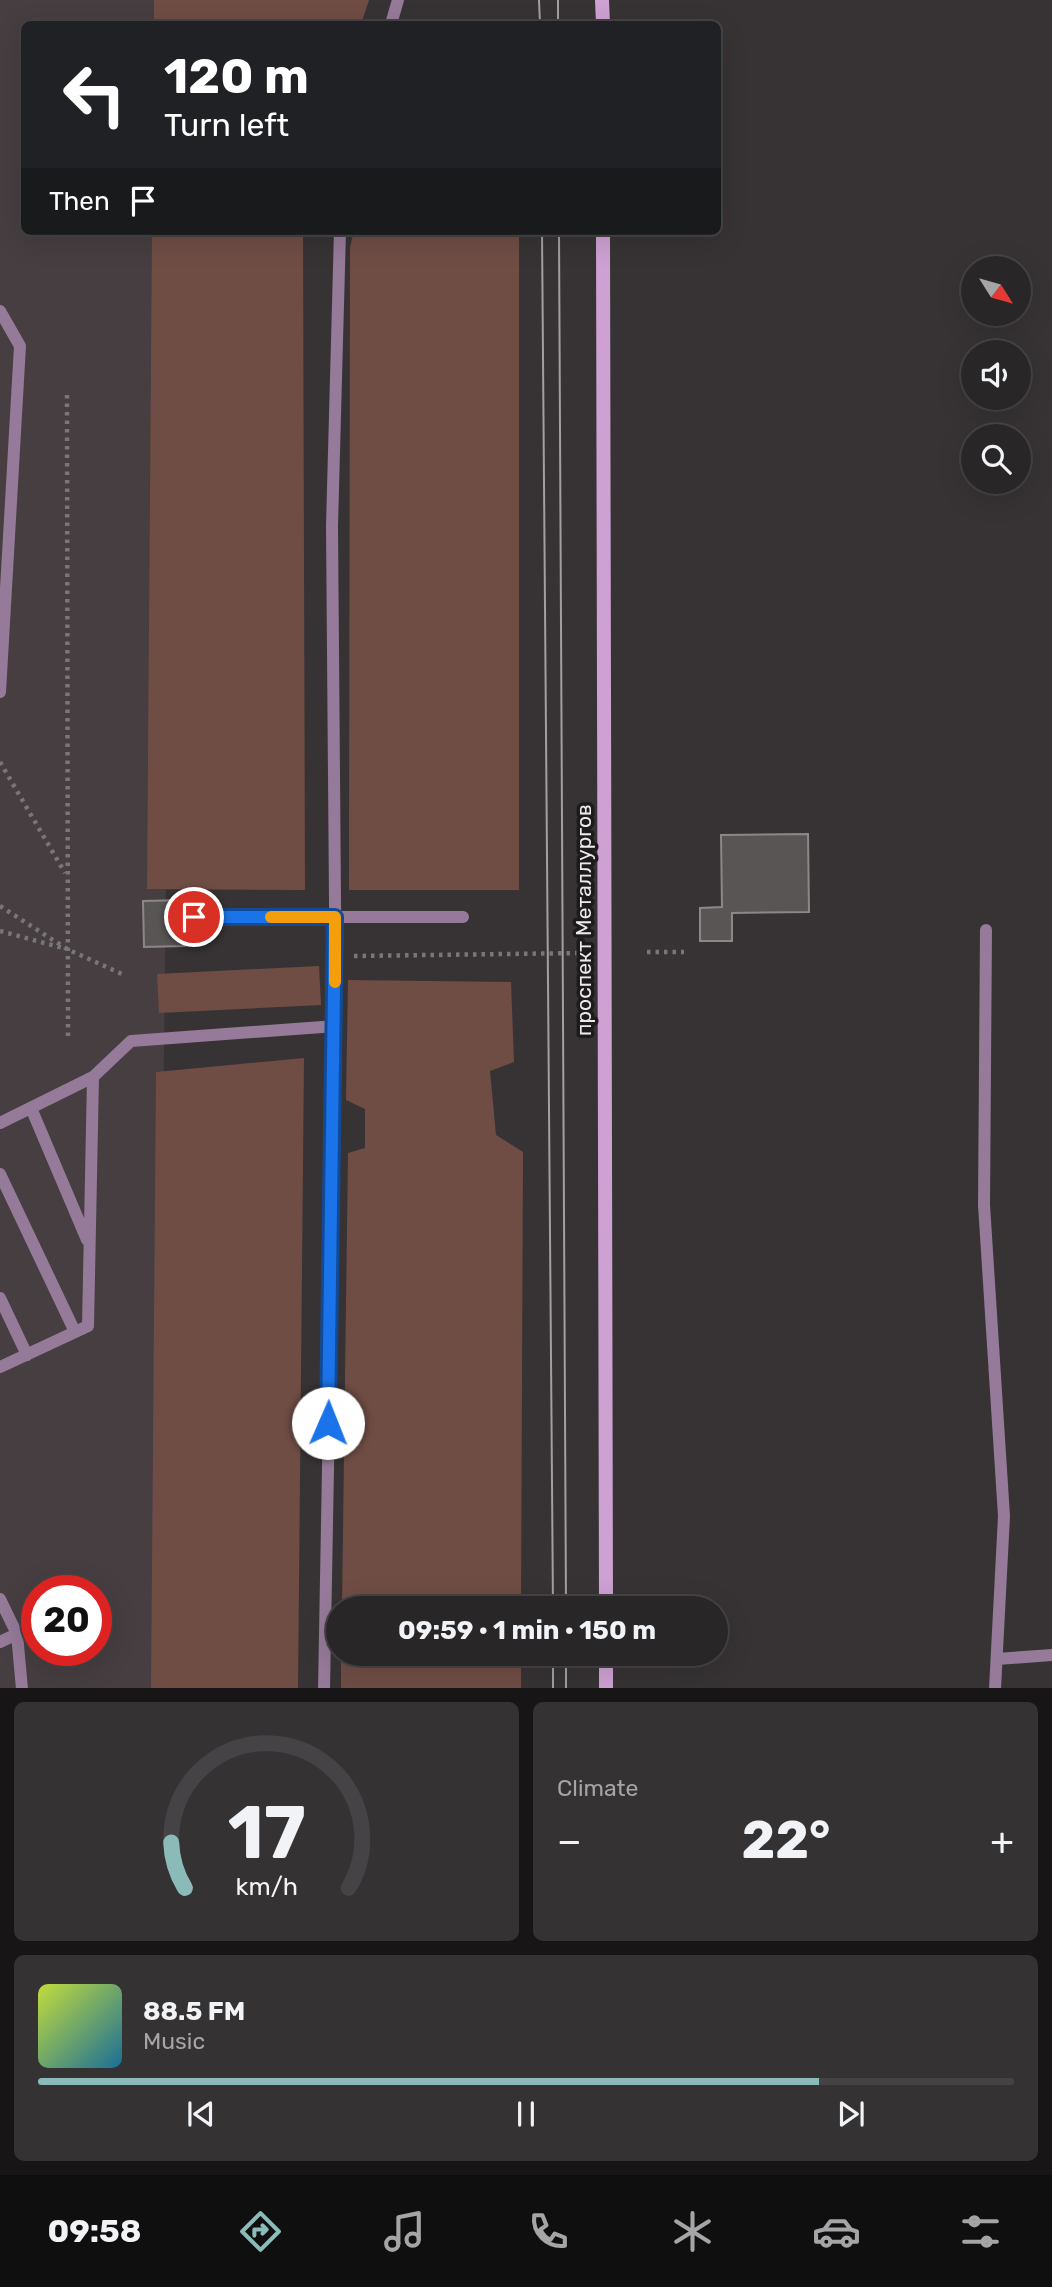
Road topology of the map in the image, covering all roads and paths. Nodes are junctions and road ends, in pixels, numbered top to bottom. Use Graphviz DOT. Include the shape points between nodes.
graph roads {
  1 [pos="398,0"];
  2 [pos="603,0"];
  3 [pos="392,21"];
  4 [pos="603,21"];
  5 [pos="340,235"];
  6 [pos="603,235"];
  7 [pos="0,311"];
  8 [pos="66,395"];
  9 [pos="0,692"];
  10 [pos="0,762"];
  11 [pos="66,874"];
  12 [pos="0,905"];
  13 [pos="194,917"];
  14 [pos="335,917"];
  15 [pos="463,917"];
  16 [pos="986,930"];
  17 [pos="0,931"];
  18 [pos="67,950"];
  19 [pos="647,952"];
  20 [pos="684,952"];
  21 [pos="583,953"];
  22 [pos="335,957"];
  23 [pos="124,975"];
  24 [pos="336,1026"];
  25 [pos="68,1037"];
  26 [pos="93,1077"];
  27 [pos="31,1108"];
  28 [pos="0,1123"];
  29 [pos="0,1174"];
  30 [pos="89,1245"];
  31 [pos="0,1298"];
  32 [pos="75,1332"];
  33 [pos="27,1355"];
  34 [pos="0,1367"];
  35 [pos="606,1596"];
  36 [pos="0,1599"];
  37 [pos="17,1634"];
  38 [pos="0,1642"];
  39 [pos="1052,1655"];
  40 [pos="997,1659"];
  41 [pos="606,1666"];
  42 [pos="22,1688"];
  43 [pos="324,1688"];
  44 [pos="606,1688"];
  45 [pos="995,1688"];
  1 -- 3 [label="lane"];
  2 -- 4 [label="street"];
  5 -- 14 [label="lane" via="332,526"];
  6 -- 35 [label="street, проспект Металлургов"];
  7 -- 9 [label="lane" via="20,346"];
  8 -- 11 [label="path"];
  10 -- 11 [label="path"];
  11 -- 18 [label="path"];
  12 -- 18 [label="path"];
  13 -- 14 [label="lane"];
  14 -- 15 [label="lane"];
  14 -- 22 [label="lane"];
  16 -- 40 [label="lane" via="984,1205 1004,1516"];
  17 -- 18 [label="path"];
  18 -- 23 [label="path"];
  18 -- 25 [label="path"];
  19 -- 20 [label="path"];
  21 -- 22 [label="path"];
  22 -- 24 [label="lane"];
  24 -- 26 [label="lane" via="131,1041"];
  24 -- 43 [label="lane"];
  26 -- 27 [label="lane"];
  26 -- 30 [label="lane"];
  27 -- 28 [label="lane"];
  27 -- 30 [label="lane"];
  29 -- 32 [label="lane"];
  30 -- 32 [label="lane" via="88,1325"];
  31 -- 33 [label="lane"];
  32 -- 33 [label="lane"];
  33 -- 34 [label="lane"];
  36 -- 37 [label="lane"];
  37 -- 38 [label="lane"];
  37 -- 42 [label="lane"];
  39 -- 40 [label="lane"];
  40 -- 45 [label="lane"];
  41 -- 44 [label="street"];
}
